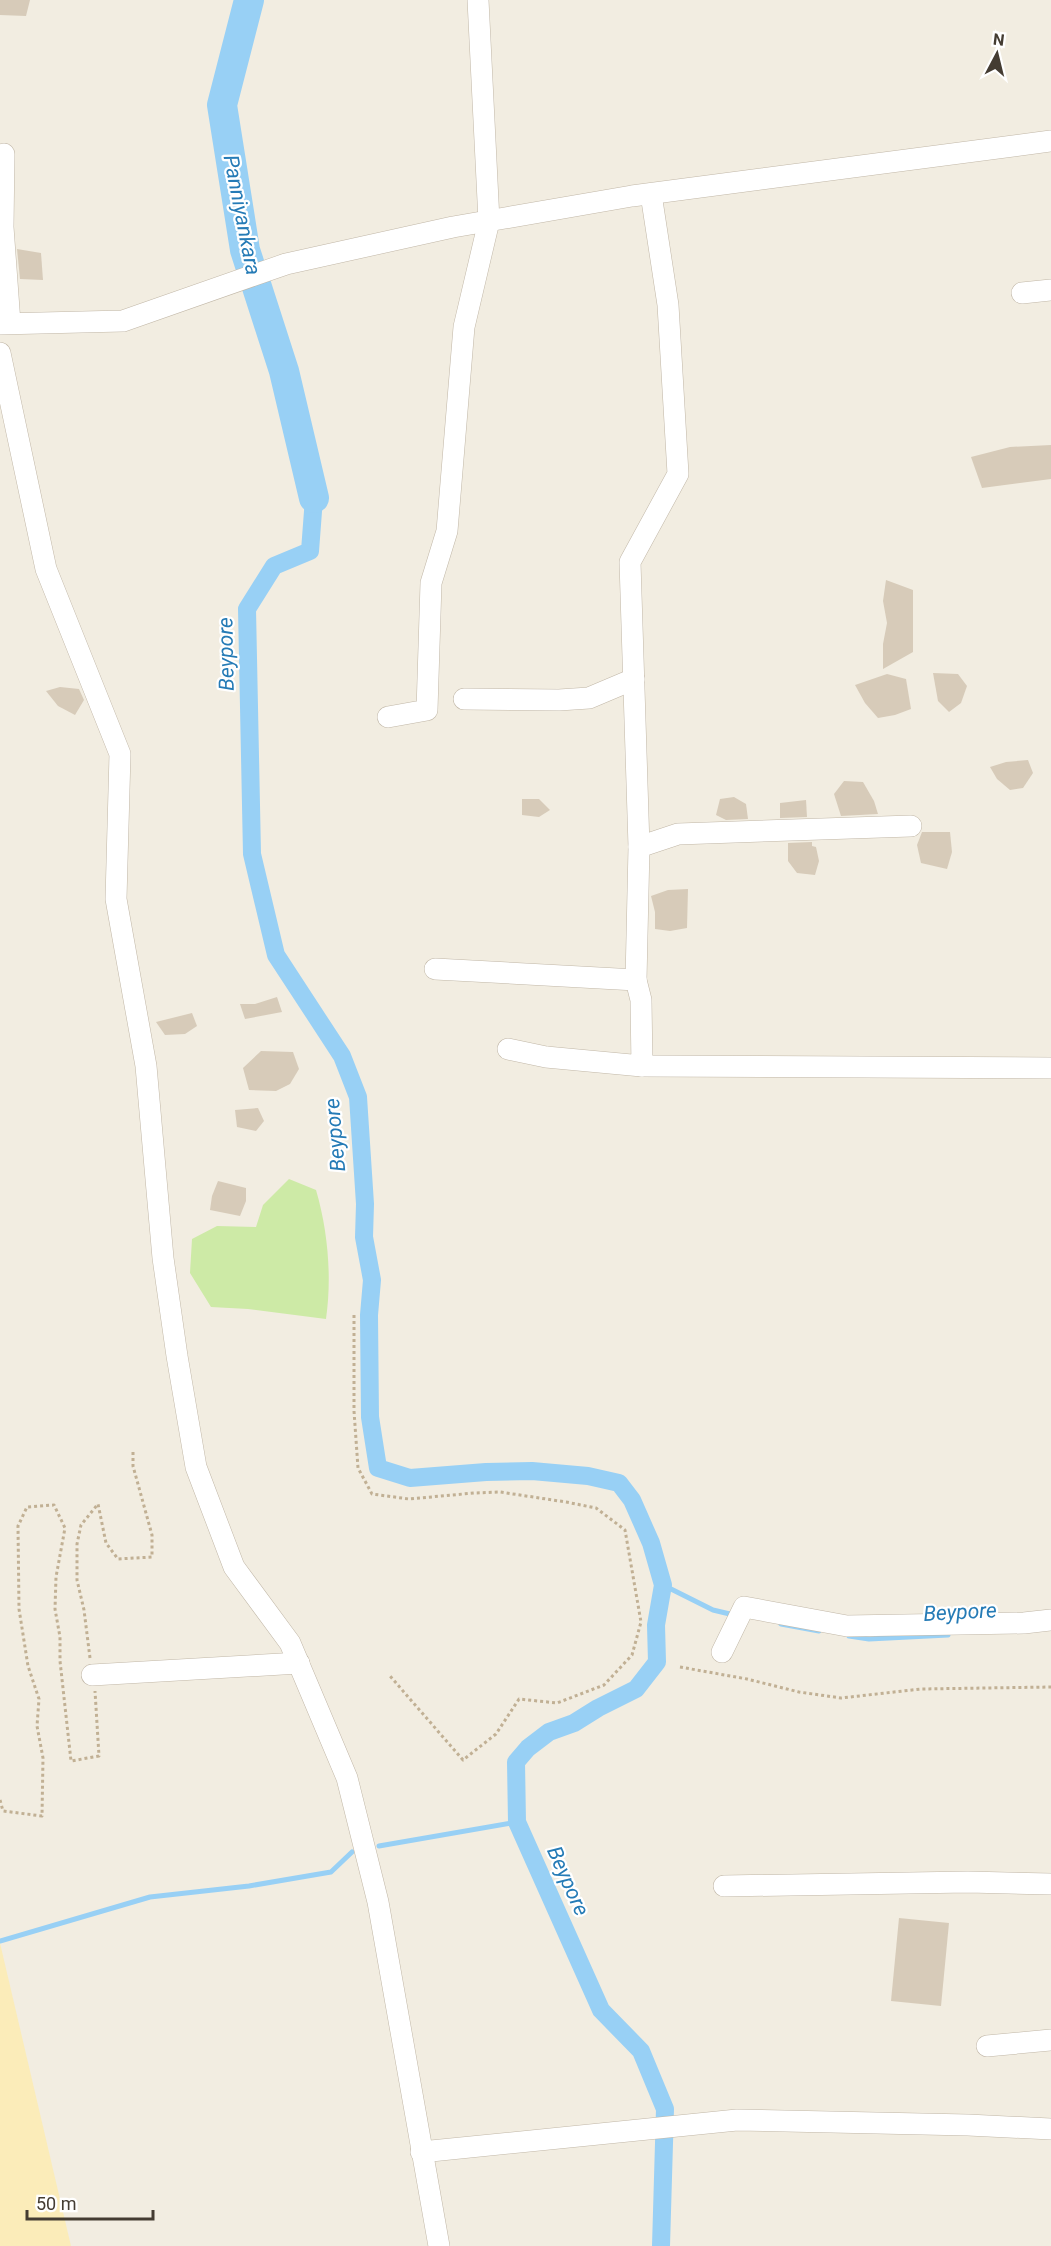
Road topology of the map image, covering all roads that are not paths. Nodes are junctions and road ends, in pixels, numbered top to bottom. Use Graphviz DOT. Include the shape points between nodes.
graph roads {
  1 [pos="478,0"];
  2 [pos="1051,141"];
  3 [pos="4,153"];
  4 [pos="651,194"];
  5 [pos="489,221"];
  6 [pos="1051,290"];
  7 [pos="1022,293"];
  8 [pos="5,324"];
  9 [pos="0,353"];
  10 [pos="634,679"];
  11 [pos="464,699"];
  12 [pos="388,717"];
  13 [pos="911,826"];
  14 [pos="639,847"];
  15 [pos="435,969"];
  16 [pos="636,980"];
  17 [pos="508,1049"];
  18 [pos="642,1066"];
  19 [pos="1051,1068"];
  20 [pos="1051,1620"];
  21 [pos="722,1652"];
  22 [pos="299,1663"];
  23 [pos="92,1675"];
  24 [pos="1051,1884"];
  25 [pos="724,1886"];
  26 [pos="1051,2040"];
  27 [pos="987,2046"];
  28 [pos="1051,2129"];
  29 [pos="421,2152"];
  30 [pos="439,2246"];
  1 -- 5 [label="street"];
  2 -- 4 [label="street"];
  3 -- 8 [label="street"];
  4 -- 5 [label="street"];
  4 -- 10 [label="street" via="668,305 678,474 630,562"];
  5 -- 8 [label="street" via="286,264 123,321"];
  5 -- 12 [label="street" via="464,327 447,531 431,583 427,710"];
  6 -- 7 [label="street"];
  9 -- 22 [label="street" via="46,570 120,754 116,899 146,1066 163,1258 196,1467 234,1567 290,1644"];
  10 -- 11 [label="street" via="589,699"];
  10 -- 14 [label="street"];
  13 -- 14 [label="street" via="678,834"];
  14 -- 16 [label="street"];
  15 -- 16 [label="street"];
  16 -- 18 [label="street" via="641,1000"];
  17 -- 18 [label="street" via="546,1057"];
  18 -- 19 [label="street"];
  20 -- 21 [label="street" via="847,1626 744,1607"];
  22 -- 23 [label="street"];
  22 -- 29 [label="street" via="350,1789 378,1902"];
  24 -- 25 [label="street"];
  26 -- 27 [label="street"];
  28 -- 29 [label="street" via="737,2120"];
  29 -- 30 [label="street"];
}
